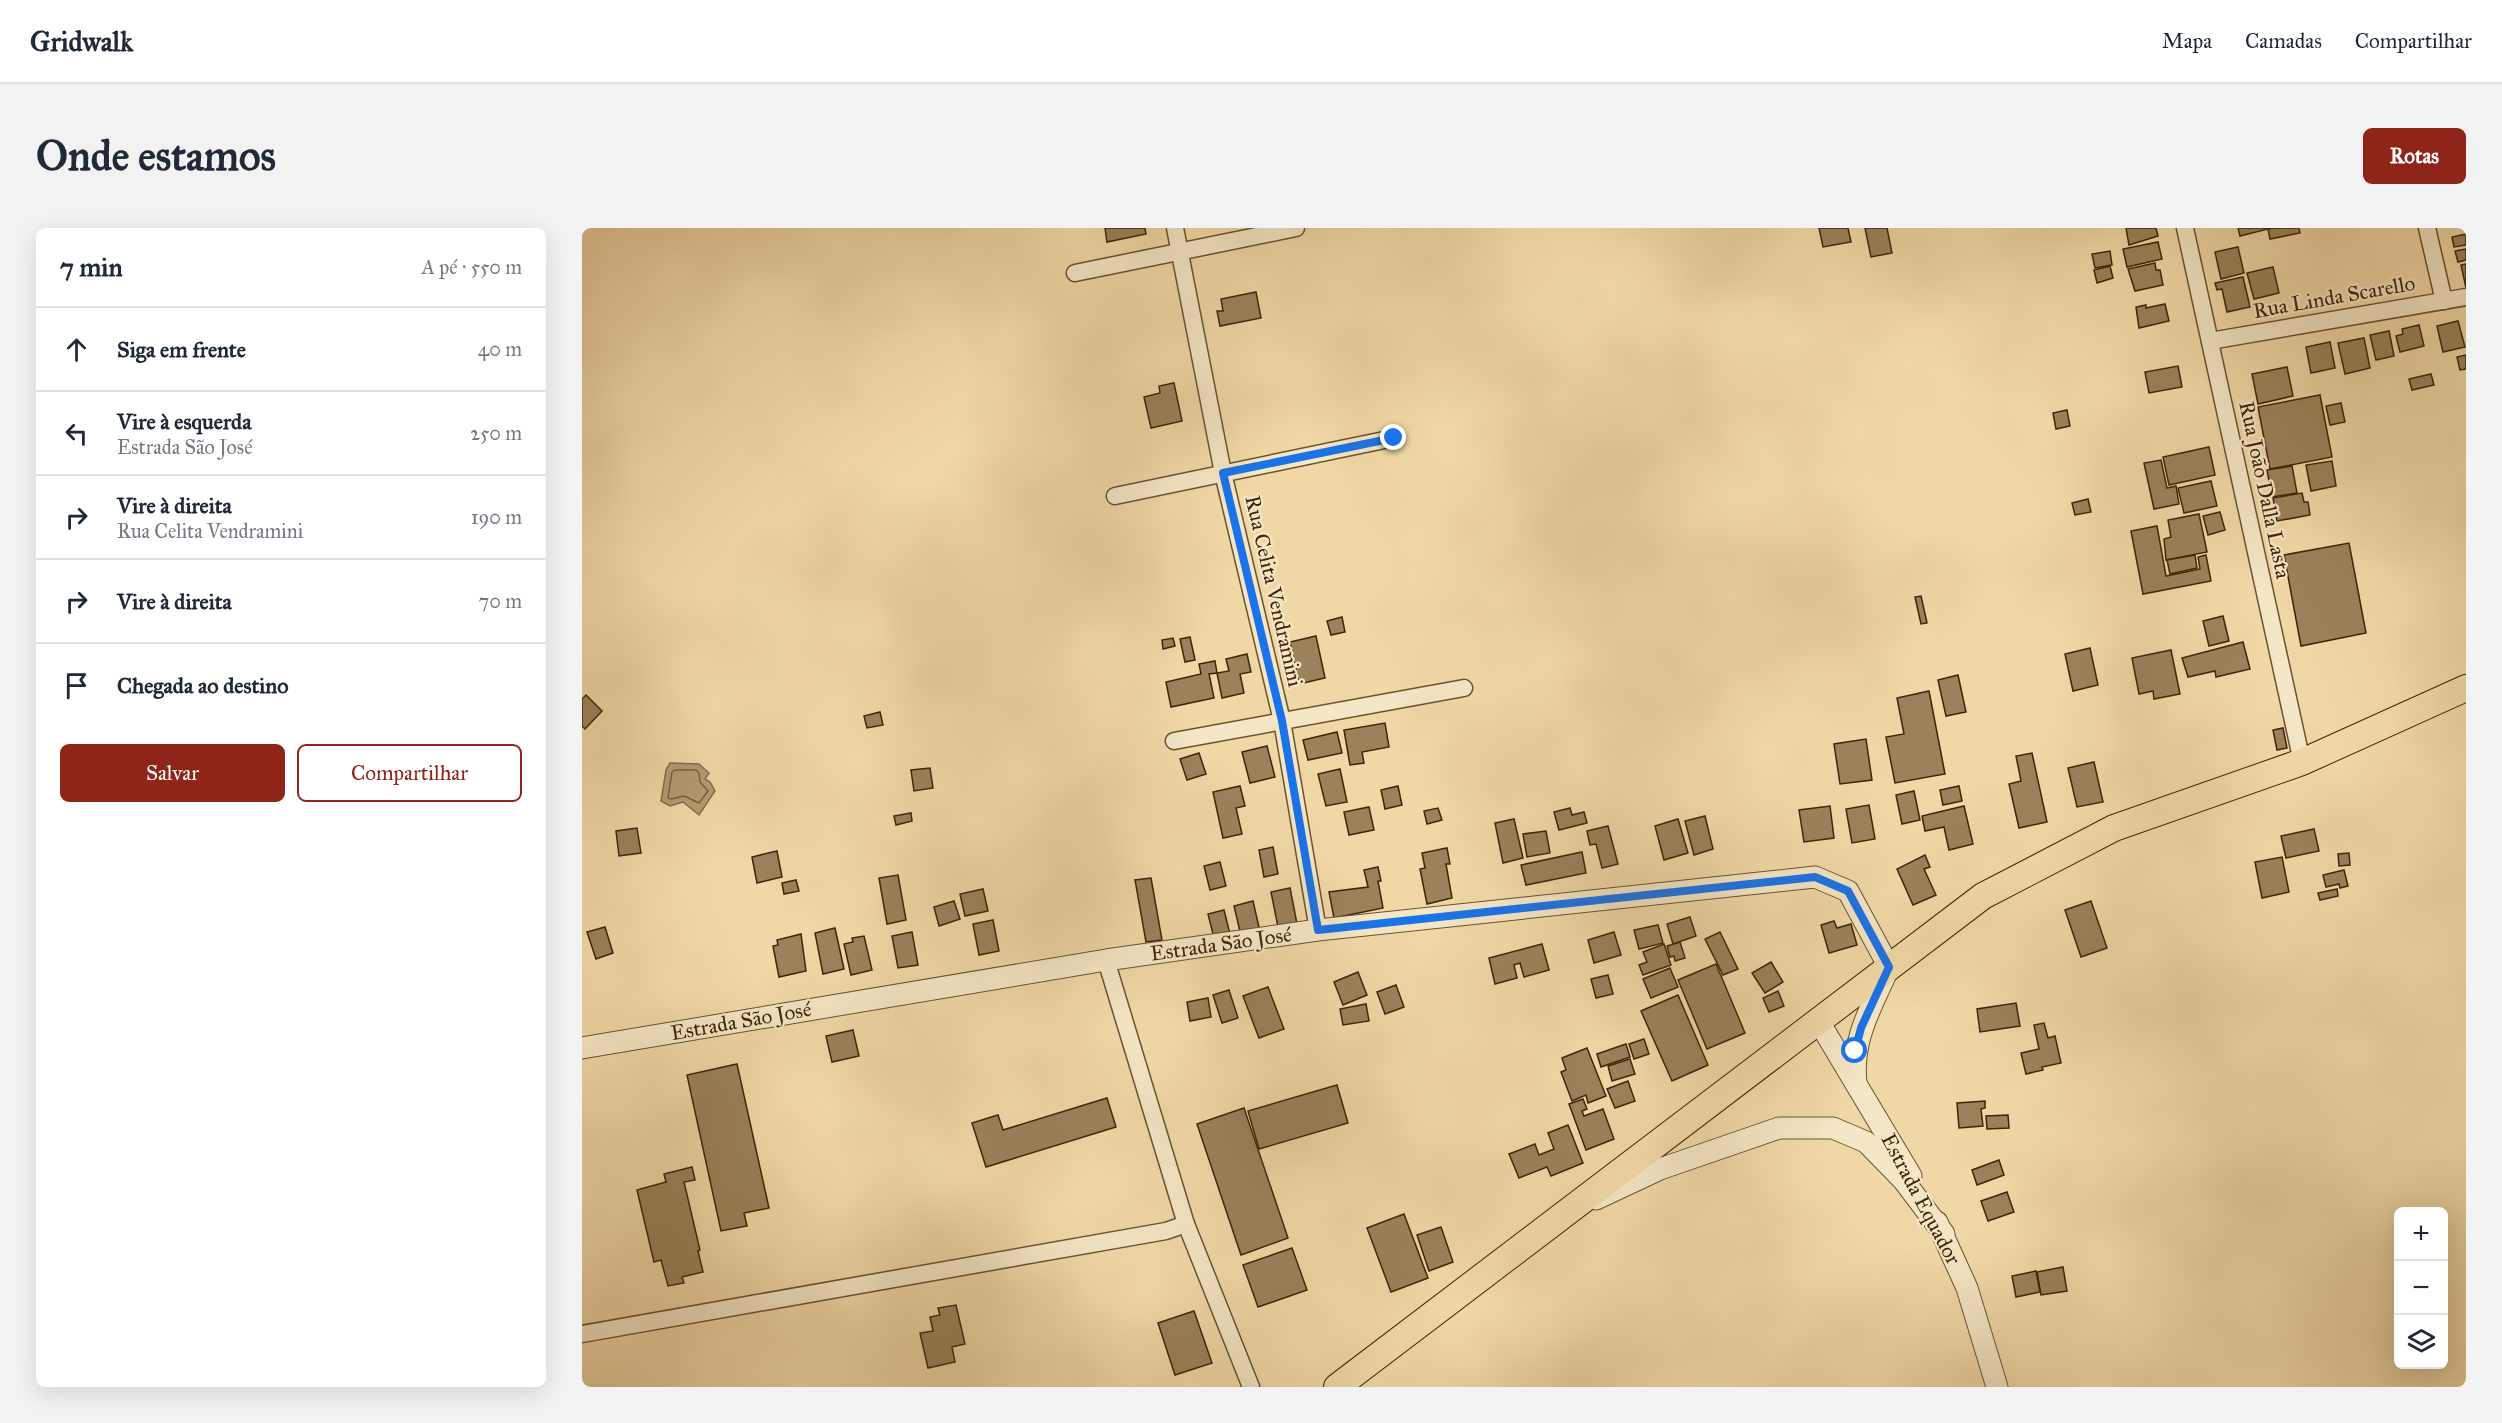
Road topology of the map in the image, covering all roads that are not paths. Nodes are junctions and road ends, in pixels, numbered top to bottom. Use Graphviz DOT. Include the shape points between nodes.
graph roads {
  1 [pos="1176,228"];
  2 [pos="1296,228"];
  3 [pos="2185,228"];
  4 [pos="2427,228"];
  5 [pos="1180,251"];
  6 [pos="1075,273"];
  7 [pos="2466,297"];
  8 [pos="2444,301"];
  9 [pos="2210,341"];
  10 [pos="1394,438"];
  11 [pos="1223,473"];
  12 [pos="1114,496"];
  13 [pos="1464,688"];
  14 [pos="2466,688"];
  15 [pos="1282,721"];
  16 [pos="1174,741"];
  17 [pos="2302,762"];
  18 [pos="1318,930"];
  19 [pos="1106,960"];
  20 [pos="1889,967"];
  21 [pos="1819,1022"];
  22 [pos="582,1048"];
  23 [pos="1856,1083"];
  24 [pos="1571,1210"];
  25 [pos="1186,1224"];
  26 [pos="1944,1234"];
  27 [pos="582,1334"];
  28 [pos="1251,1387"];
  29 [pos="1336,1387"];
  30 [pos="1997,1387"];
  1 -- 5 [label="street, Rua Celita Vendramini"];
  2 -- 5 [label="street"];
  3 -- 9 [label="street, Rua João Dalla Lasta"];
  4 -- 8 [label="street"];
  5 -- 6 [label="street"];
  5 -- 11 [label="street, Rua Celita Vendramini"];
  7 -- 8 [label="street, Rua Linda Scarello"];
  8 -- 9 [label="street, Rua Linda Scarello"];
  9 -- 17 [label="street, Rua João Dalla Lasta"];
  10 -- 11 [label="street"];
  11 -- 12 [label="street"];
  11 -- 15 [label="street, Rua Celita Vendramini"];
  13 -- 15 [label="street"];
  14 -- 17 [label="main road"];
  15 -- 16 [label="street"];
  15 -- 18 [label="street, Rua Celita Vendramini"];
  17 -- 20 [label="main road" via="2114,828 1983,896"];
  18 -- 19 [label="street, Estrada São José"];
  18 -- 20 [label="street, Estrada São José" via="1815,877 1848,891"];
  19 -- 22 [label="street, Estrada São José"];
  19 -- 25 [label="street"];
  20 -- 21 [label="main road"];
  20 -- 23 [label="street" via="1861,1028 1855,1051"];
  21 -- 23 [label="street, Estrada Equador"];
  21 -- 24 [label="main road"];
  23 -- 26 [label="street, Estrada Equador"];
  24 -- 26 [label="street" via="1660,1169 1779,1128 1833,1128 1866,1142 1904,1180"];
  24 -- 29 [label="main road"];
  25 -- 27 [label="street" via="1166,1231"];
  25 -- 28 [label="street"];
  26 -- 30 [label="street, Estrada Equador" via="1966,1288"];
}
